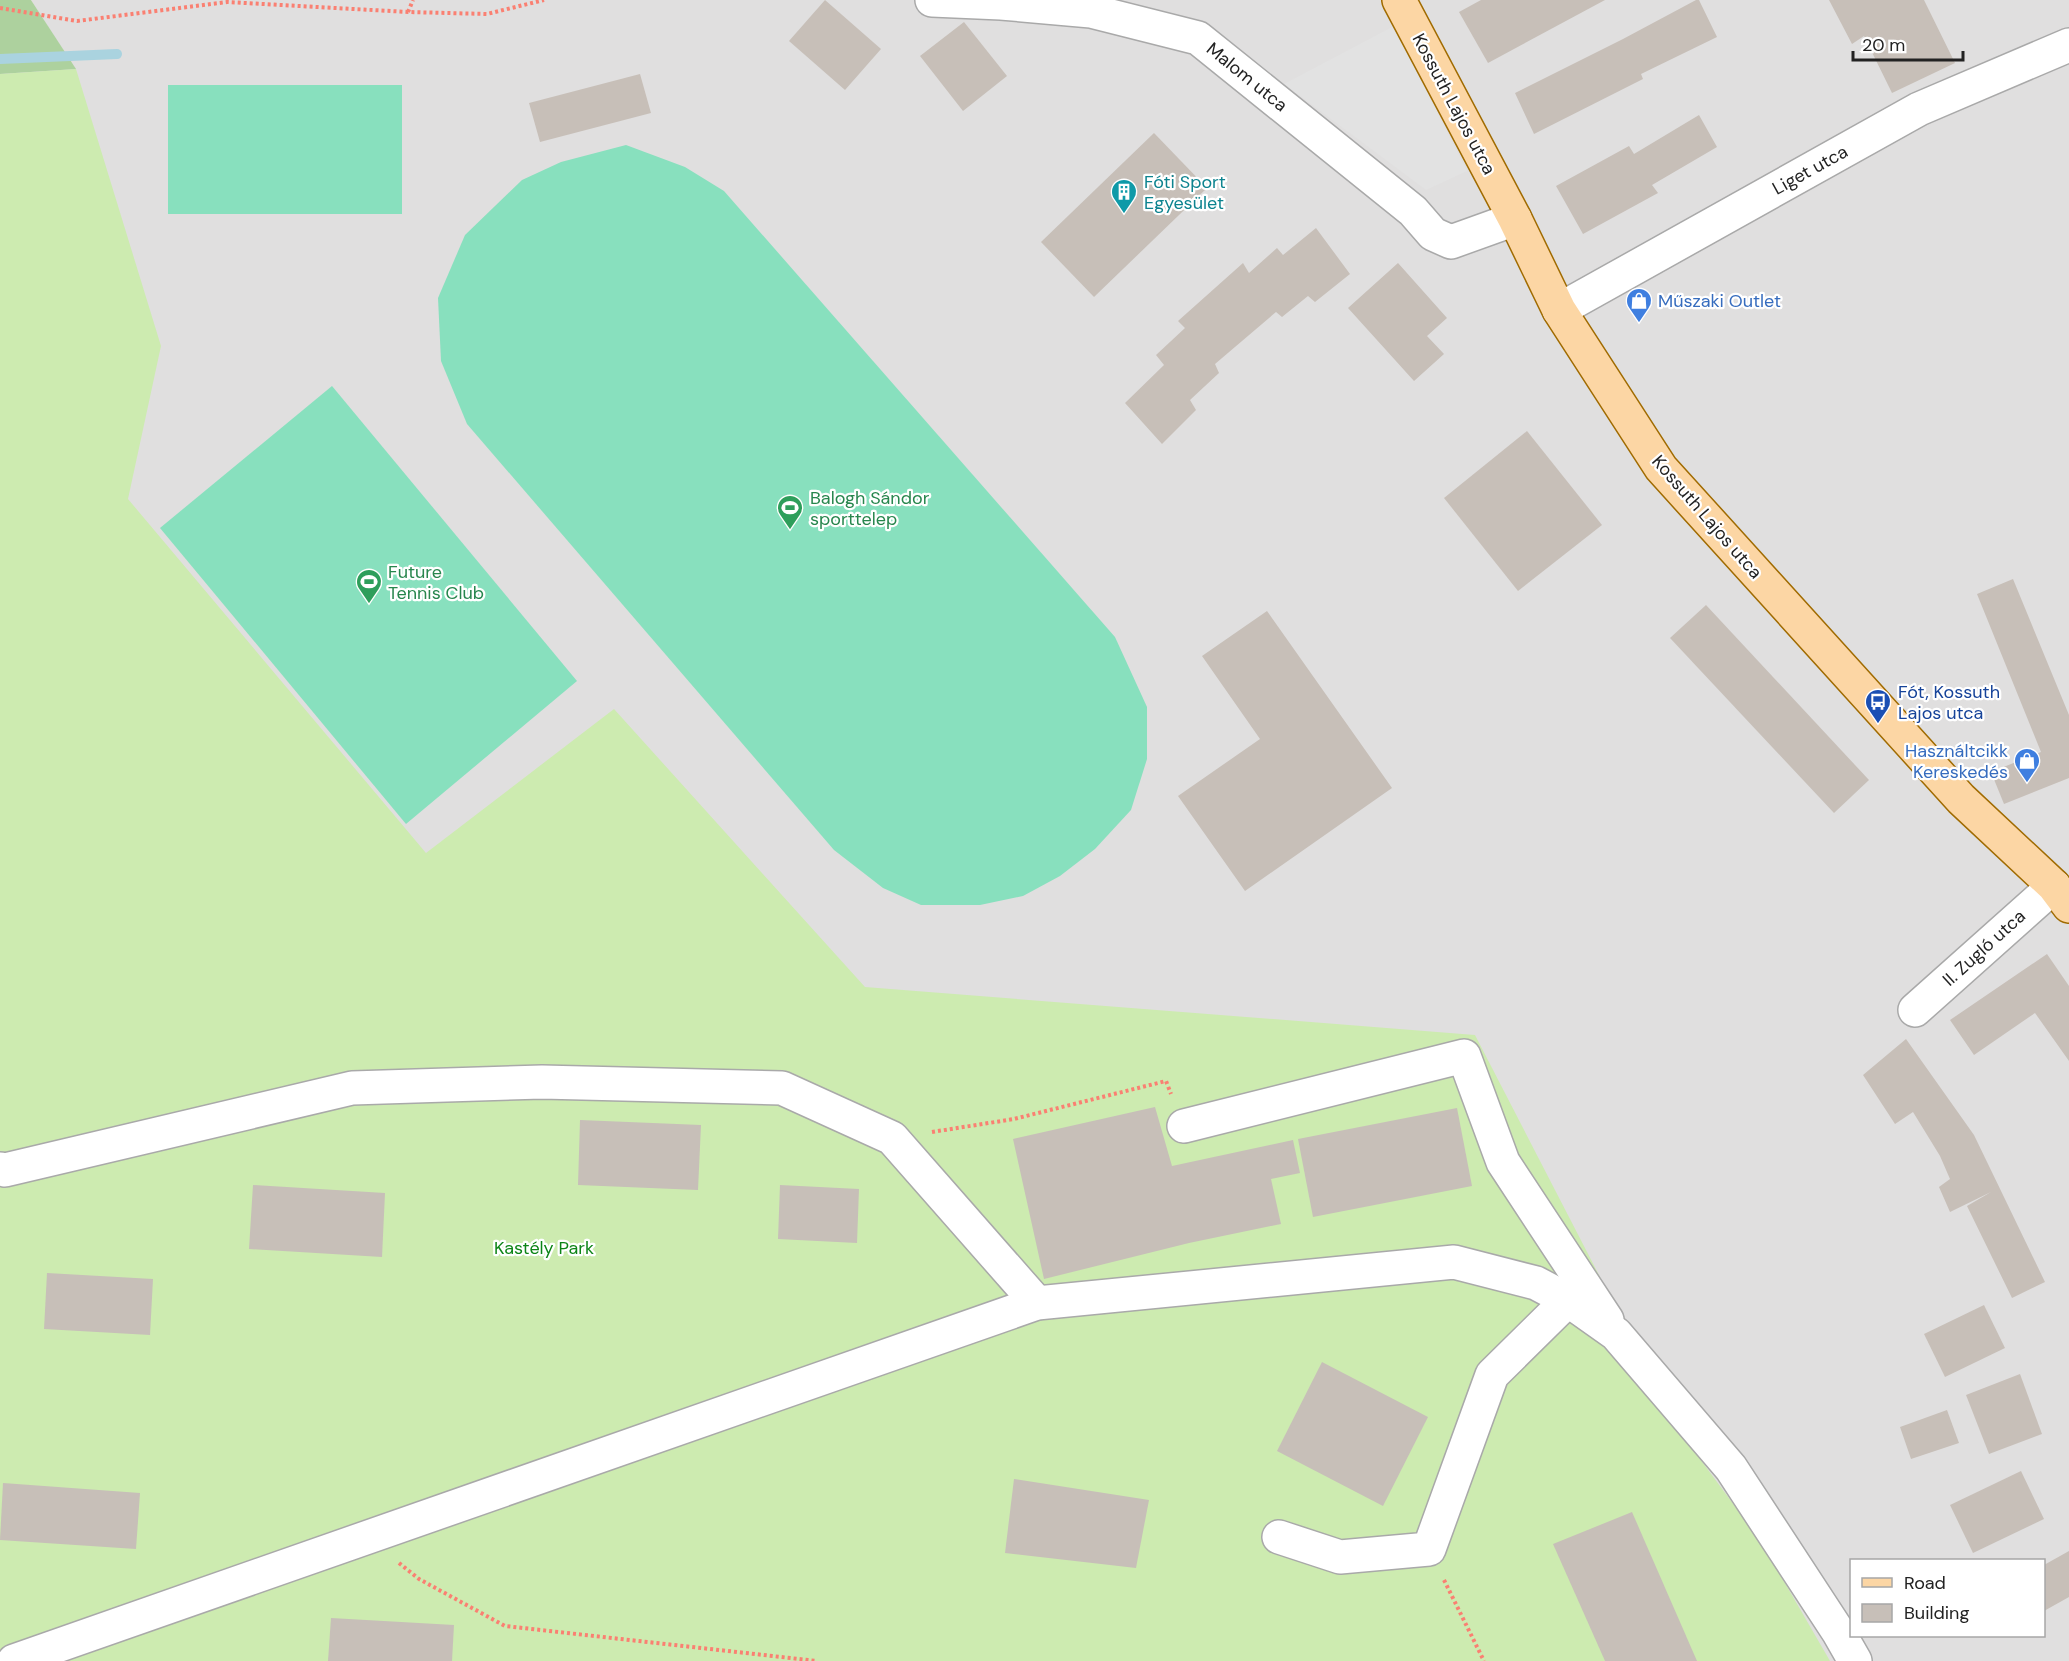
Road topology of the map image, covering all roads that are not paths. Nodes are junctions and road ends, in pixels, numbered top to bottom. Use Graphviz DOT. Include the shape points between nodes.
graph roads {
  1 [pos="932,0"];
  2 [pos="1398,0"];
  3 [pos="2069,45"];
  4 [pos="1515,219"];
  5 [pos="1559,310"];
  6 [pos="2064,888"];
  7 [pos="1914,1010"];
  8 [pos="1184,1126"];
  9 [pos="0,1169"];
  10 [pos="1568,1300"];
  11 [pos="1037,1303"];
  12 [pos="1616,1334"];
  13 [pos="1280,1537"];
  14 [pos="14,1661"];
  15 [pos="1855,1661"];
  1 -- 4 [label="street, Malom utca" via="1091,11 1198,38 1413,211 1432,234 1451,242"];
  2 -- 4 [label="main road, Kossuth Lajos utca"];
  3 -- 5 [label="street, Liget utca" via="1919,109"];
  4 -- 5 [label="main road, Kossuth Lajos utca"];
  5 -- 6 [label="main road, Kossuth Lajos utca" via="1661,468 1961,800"];
  6 -- 7 [label="street, II. Zugló utca"];
  8 -- 12 [label="street" via="1464,1056 1503,1162"];
  9 -- 11 [label="street" via="352,1088 542,1082 782,1088 892,1138"];
  10 -- 11 [label="street" via="1536,1283 1454,1262"];
  10 -- 12 [label="street"];
  10 -- 13 [label="street" via="1492,1376 1429,1549 1340,1557"];
  11 -- 14 [label="street"];
  12 -- 15 [label="street" via="1731,1468"];
}
